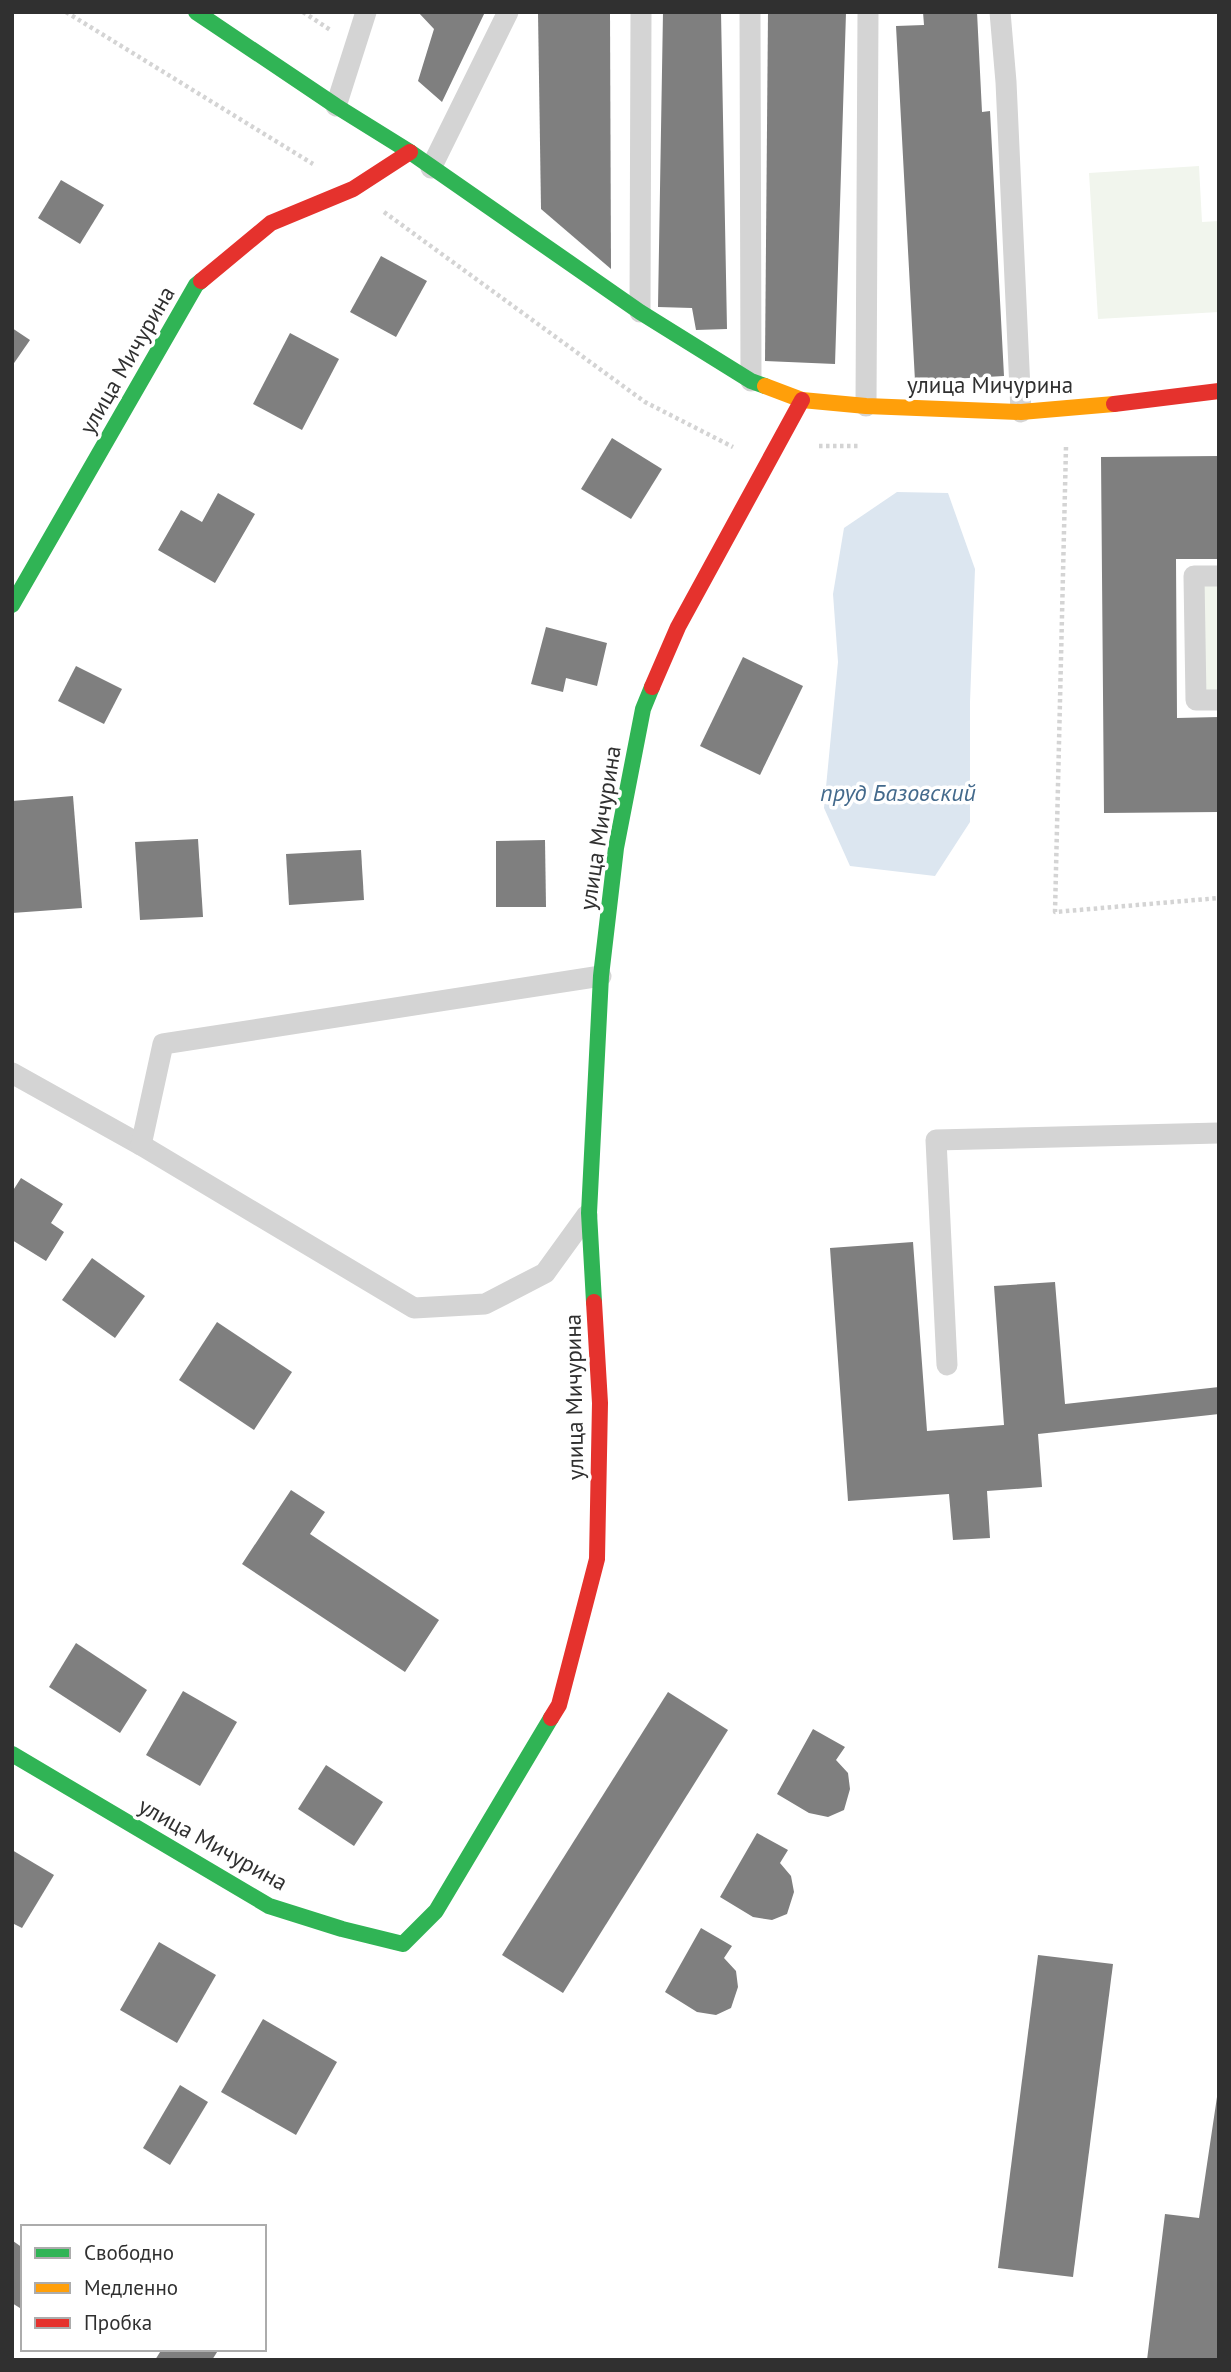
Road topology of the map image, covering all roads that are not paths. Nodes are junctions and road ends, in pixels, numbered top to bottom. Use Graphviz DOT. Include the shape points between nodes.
graph roads {
  1 [pos="196,12"];
  2 [pos="366,12"];
  3 [pos="508,12"];
  4 [pos="641,12"];
  5 [pos="750,12"];
  6 [pos="868,12"];
  7 [pos="1000,12"];
  8 [pos="336,106"];
  9 [pos="410,152"];
  10 [pos="432,168"];
  11 [pos="640,312"];
  12 [pos="751,382"];
  13 [pos="1219,391"];
  14 [pos="802,400"];
  15 [pos="866,406"];
  16 [pos="1021,412"];
  17 [pos="1219,576"];
  18 [pos="12,605"];
  19 [pos="1219,700"];
  20 [pos="601,976"];
  21 [pos="12,1073"];
  22 [pos="1219,1133"];
  23 [pos="141,1145"];
  24 [pos="589,1213"];
  25 [pos="947,1365"];
  26 [pos="12,1754"];
  1 -- 8 [label="street, улица Мичурина"];
  2 -- 8 [label="lane"];
  3 -- 10 [label="lane"];
  4 -- 11 [label="lane"];
  5 -- 12 [label="lane"];
  6 -- 15 [label="lane"];
  7 -- 16 [label="lane"];
  8 -- 9 [label="street, улица Мичурина"];
  9 -- 10 [label="street, улица Мичурина"];
  9 -- 18 [label="street, улица Мичурина" via="353,189 271,223 196,285"];
  10 -- 11 [label="street, улица Мичурина"];
  11 -- 12 [label="street, улица Мичурина"];
  12 -- 14 [label="street, улица Мичурина"];
  13 -- 16 [label="street, улица Мичурина"];
  14 -- 15 [label="street, улица Мичурина"];
  14 -- 20 [label="street, улица Мичурина" via="678,627 643,709 616,848"];
  15 -- 16 [label="street, улица Мичурина"];
  17 -- 19 [label="lane" via="1194,576 1196,700"];
  20 -- 23 [label="lane" via="163,1044"];
  20 -- 24 [label="street, улица Мичурина"];
  21 -- 23 [label="lane"];
  22 -- 25 [label="lane" via="936,1140"];
  23 -- 24 [label="lane" via="414,1308 485,1304 545,1273"];
  24 -- 26 [label="street, улица Мичурина" via="600,1403 594,1572 559,1705 436,1911 403,1944 269,1906"];
}
